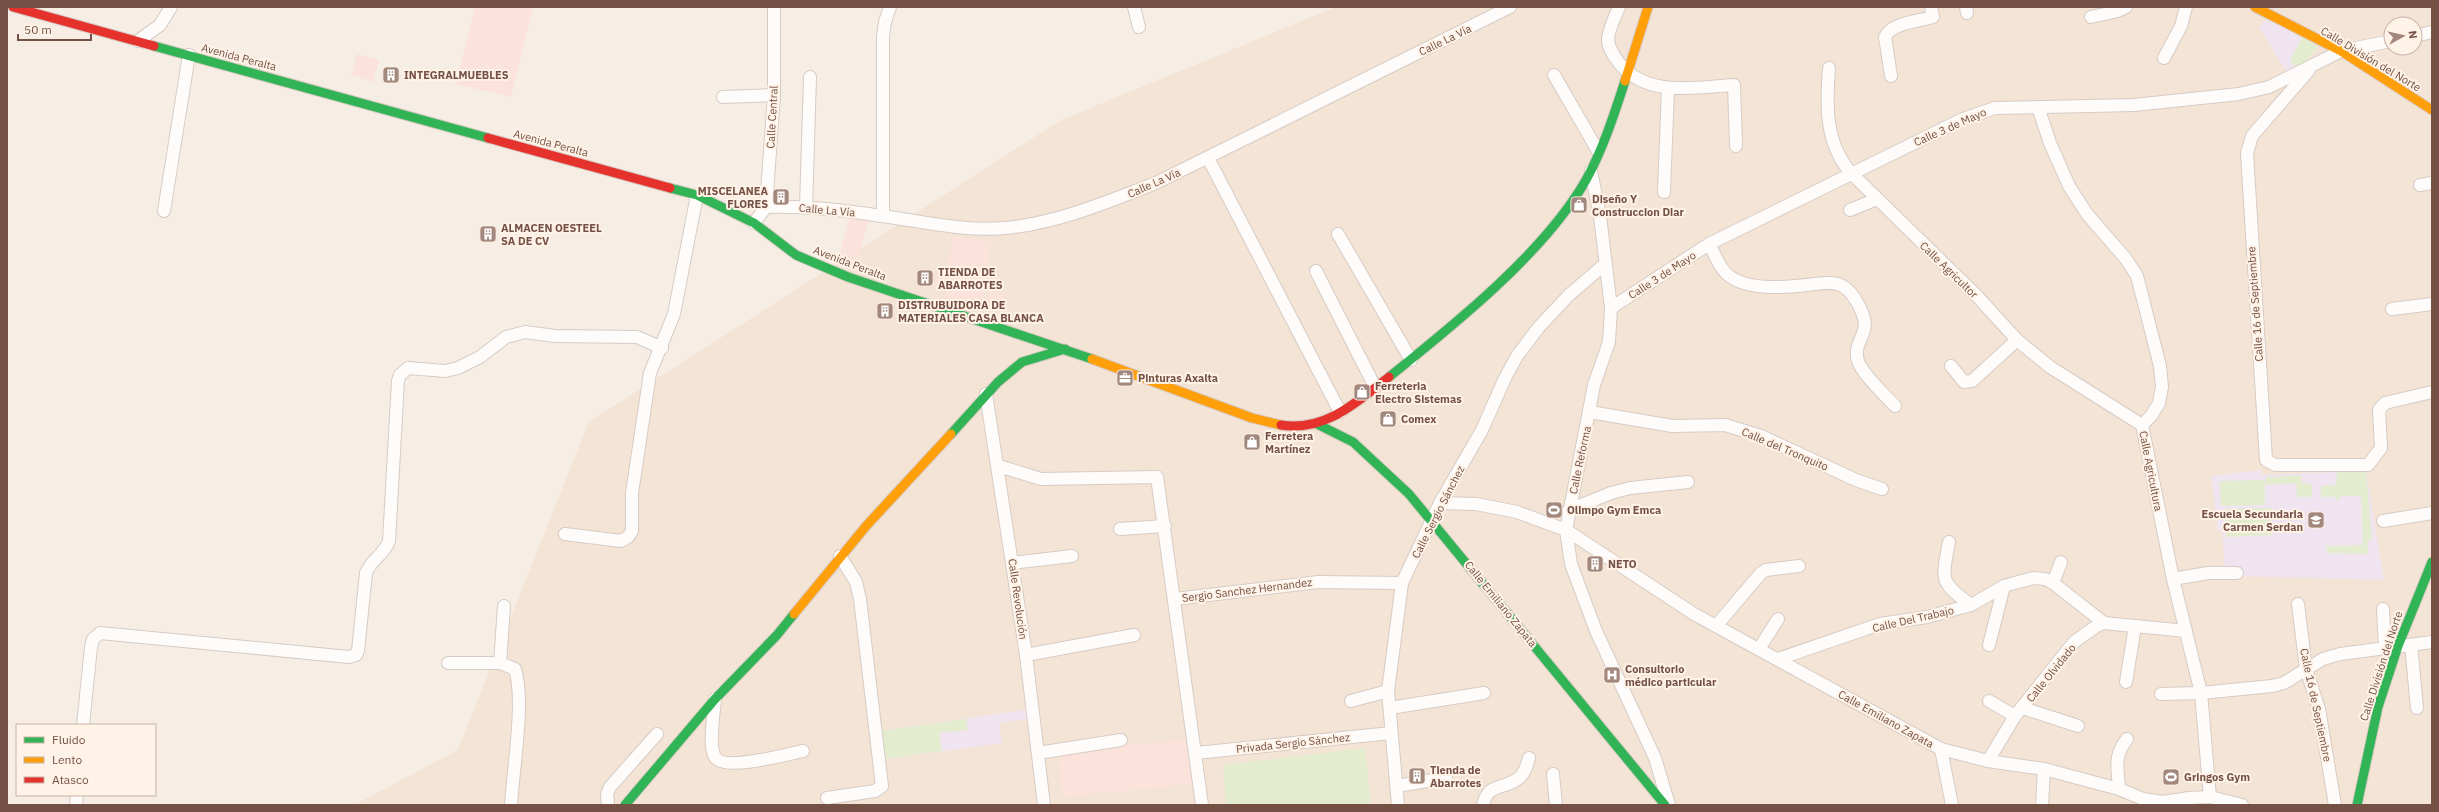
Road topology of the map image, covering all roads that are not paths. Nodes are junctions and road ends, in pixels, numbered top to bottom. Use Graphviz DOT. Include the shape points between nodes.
graph roads {
  1 [pos="13,7"];
  2 [pos="171,7"];
  3 [pos="774,7"];
  4 [pos="890,7"];
  5 [pos="1134,7"];
  6 [pos="1510,7"];
  7 [pos="1619,7"];
  8 [pos="1648,7"];
  9 [pos="2126,7"];
  10 [pos="2186,7"];
  11 [pos="2255,7"];
  12 [pos="1932,12"];
  13 [pos="2091,17"];
  14 [pos="1139,27"];
  15 [pos="138,41"];
  16 [pos="2383,43"];
  17 [pos="2341,51"];
  18 [pos="189,55"];
  19 [pos="2164,58"];
  20 [pos="1829,68"];
  21 [pos="2311,68"];
  22 [pos="1626,72"];
  23 [pos="1554,75"];
  24 [pos="1891,76"];
  25 [pos="810,77"];
  26 [pos="1668,88"];
  27 [pos="774,95"];
  28 [pos="723,97"];
  29 [pos="2038,107"];
  30 [pos="2432,110"];
  31 [pos="1736,146"];
  32 [pos="1598,151"];
  33 [pos="1208,158"];
  34 [pos="1591,171"];
  35 [pos="1851,173"];
  36 [pos="1664,192"];
  37 [pos="697,195"];
  38 [pos="1877,199"];
  39 [pos="766,207"];
  40 [pos="806,207"];
  41 [pos="1850,210"];
  42 [pos="164,211"];
  43 [pos="883,216"];
  44 [pos="754,223"];
  45 [pos="1338,234"];
  46 [pos="1709,244"];
  47 [pos="1605,264"];
  48 [pos="1316,271"];
  49 [pos="2432,304"];
  50 [pos="1611,308"];
  51 [pos="2392,309"];
  52 [pos="2017,340"];
  53 [pos="662,348"];
  54 [pos="1064,349"];
  55 [pos="1411,360"];
  56 [pos="1952,366"];
  57 [pos="1375,387"];
  58 [pos="2432,392"];
  59 [pos="986,394"];
  60 [pos="1895,406"];
  61 [pos="1340,412"];
  62 [pos="1590,412"];
  63 [pos="1317,424"];
  64 [pos="2142,425"];
  65 [pos="999,466"];
  66 [pos="1688,482"];
  67 [pos="1882,489"];
  68 [pos="1440,503"];
  69 [pos="1569,510"];
  70 [pos="2432,513"];
  71 [pos="1433,521"];
  72 [pos="2383,521"];
  73 [pos="1164,526"];
  74 [pos="1120,529"];
  75 [pos="1566,530"];
  76 [pos="565,534"];
  77 [pos="1949,542"];
  78 [pos="840,556"];
  79 [pos="1072,556"];
  80 [pos="2061,562"];
  81 [pos="2432,562"];
  82 [pos="1012,563"];
  83 [pos="1799,566"];
  84 [pos="2237,573"];
  85 [pos="2173,579"];
  86 [pos="1402,583"];
  87 [pos="2053,583"];
  88 [pos="2004,586"];
  89 [pos="1175,599"];
  90 [pos="2298,604"];
  91 [pos="1971,605"];
  92 [pos="504,606"];
  93 [pos="2383,609"];
  94 [pos="1778,619"];
  95 [pos="2104,623"];
  96 [pos="1716,626"];
  97 [pos="2135,626"];
  98 [pos="2186,631"];
  99 [pos="1134,635"];
  100 [pos="2432,642"];
  101 [pos="1989,645"];
  102 [pos="2411,645"];
  103 [pos="2398,646"];
  104 [pos="2385,648"];
  105 [pos="1759,649"];
  106 [pos="1026,655"];
  107 [pos="1778,659"];
  108 [pos="448,663"];
  109 [pos="500,663"];
  110 [pos="2306,669"];
  111 [pos="2126,682"];
  112 [pos="1388,691"];
  113 [pos="1484,693"];
  114 [pos="2201,693"];
  115 [pos="2161,694"];
  116 [pos="715,699"];
  117 [pos="1351,701"];
  118 [pos="1989,701"];
  119 [pos="1390,708"];
  120 [pos="2418,708"];
  121 [pos="2019,712"];
  122 [pos="83,724"];
  123 [pos="2078,726"];
  124 [pos="1390,733"];
  125 [pos="657,734"];
  126 [pos="2127,739"];
  127 [pos="1121,740"];
  128 [pos="1941,749"];
  129 [pos="803,752"];
  130 [pos="1038,752"];
  131 [pos="1196,753"];
  132 [pos="1529,758"];
  133 [pos="1988,761"];
  134 [pos="2044,769"];
  135 [pos="1553,774"];
  136 [pos="1446,778"];
  137 [pos="1397,786"];
  138 [pos="2119,789"];
  139 [pos="2210,797"];
  140 [pos="826,798"];
  141 [pos="2230,803"];
  142 [pos="2163,804"];
  143 [pos="510,805"];
  144 [pos="608,805"];
  145 [pos="625,805"];
  146 [pos="1044,805"];
  147 [pos="1202,805"];
  148 [pos="1398,805"];
  149 [pos="1482,805"];
  150 [pos="1556,805"];
  151 [pos="1665,805"];
  152 [pos="1669,805"];
  153 [pos="1952,805"];
  154 [pos="2042,805"];
  155 [pos="2242,805"];
  156 [pos="2335,805"];
  157 [pos="2357,805"];
  1 -- 15 [label="street, Avenida Peralta"];
  2 -- 15 [label="street" via="160,26"];
  3 -- 27 [label="street, Calle Central"];
  4 -- 43 [label="street" via="883,37"];
  5 -- 14 [label="street"];
  6 -- 33 [label="street, Calle La Vía"];
  7 -- 22 [label="street" via="1608,40 1614,56"];
  8 -- 22 [label="street"];
  9 -- 13 [label="street"];
  10 -- 19 [label="street" via="2181,26"];
  11 -- 17 [label="street, Calle División del Norte"];
  12 -- 24 [label="street" via="1887,32 1885,37"];
  15 -- 18 [label="street, Avenida Peralta"];
  16 -- 17 [label="street, Calle 3 de Mayo"];
  17 -- 21 [label="street, Calle 3 de Mayo"];
  17 -- 30 [label="street, Calle División del Norte"];
  18 -- 37 [label="street, Avenida Peralta"];
  18 -- 42 [label="street"];
  20 -- 35 [label="street, Calle Agricultor" via="1828,127 1836,151"];
  21 -- 29 [label="street, Calle 3 de Mayo" via="2268,87 2239,94 2134,105"];
  21 -- 58 [label="street, Calle 16 de Septiembre" via="2252,136 2248,144 2250,220 2266,460 2275,465 2368,465 2381,448 2378,410 2385,403"];
  22 -- 26 [label="street" via="1649,85"];
  22 -- 32 [label="street"];
  23 -- 32 [label="street"];
  25 -- 40 [label="street"];
  26 -- 31 [label="street" via="1734,85"];
  26 -- 36 [label="street"];
  27 -- 28 [label="street"];
  27 -- 39 [label="street, Calle Central"];
  29 -- 35 [label="street, Calle 3 de Mayo" via="1994,108 1963,119"];
  29 -- 64 [label="street, Calle Agricultura" via="2069,186 2087,214 2126,259 2137,276 2160,366 2162,387 2159,403"];
  32 -- 34 [label="street"];
  33 -- 43 [label="street, Calle La Vía" via="1102,205 1043,222 1004,228 962,228"];
  33 -- 61 [label="street"];
  34 -- 47 [label="street, Calle Reforma" via="1600,216"];
  34 -- 55 [label="street" via="1561,216 1519,263"];
  35 -- 38 [label="street, Calle Agricultor"];
  35 -- 46 [label="street, Calle 3 de Mayo"];
  37 -- 44 [label="street, Avenida Peralta"];
  37 -- 53 [label="street" via="674,314"];
  38 -- 41 [label="street"];
  38 -- 52 [label="street, Calle Agricultor" via="1977,296"];
  39 -- 40 [label="street, Calle La Vía"];
  39 -- 44 [label="street"];
  40 -- 43 [label="street, Calle La Vía"];
  44 -- 54 [label="street, Avenida Peralta" via="791,252 848,277"];
  45 -- 55 [label="street"];
  46 -- 50 [label="street, Calle 3 de Mayo"];
  46 -- 60 [label="street" via="1721,266 1737,281 1775,288 1829,283 1842,285 1848,290 1865,322 1856,352 1860,366"];
  47 -- 50 [label="street, Calle Reforma"];
  47 -- 68 [label="street, Calle Sergio Sánchez" via="1569,295 1539,327 1517,356 1482,430"];
  48 -- 57 [label="street"];
  49 -- 51 [label="street"];
  50 -- 62 [label="street, Calle Reforma" via="1609,342 1594,385"];
  52 -- 56 [label="street" via="1972,381 1964,382"];
  52 -- 64 [label="street, Calle Agricultor" via="2050,367"];
  53 -- 76 [label="street" via="654,362 648,387 632,493 632,531 628,537 621,540"];
  53 -- 122 [label="street" via="637,337 555,336 525,332 506,337 480,357 458,368 444,371 408,368 400,375 398,381 390,537 387,547 370,562 366,573 360,641 356,655 349,657 289,652 100,633 93,639 91,647"];
  54 -- 59 [label="street" via="1022,362"];
  54 -- 63 [label="street, Avenida Peralta" via="1252,418 1270,423"];
  55 -- 57 [label="street"];
  57 -- 61 [label="street"];
  59 -- 65 [label="street, Calle Revolución"];
  59 -- 78 [label="street"];
  61 -- 63 [label="street"];
  62 -- 67 [label="street, Calle del Tronquito" via="1672,426 1725,424 1767,439 1856,480"];
  62 -- 69 [label="street, Calle Reforma"];
  63 -- 71 [label="street, Calle Emiliano Zapata" via="1353,442 1371,456"];
  64 -- 85 [label="street, Calle Agricultura"];
  65 -- 73 [label="street" via="1041,479 1156,475"];
  65 -- 82 [label="street, Calle Revolución"];
  66 -- 69 [label="street" via="1630,488"];
  68 -- 71 [label="street, Calle Sergio Sánchez"];
  68 -- 75 [label="street, Calle Emiliano Zapata" via="1476,504 1517,512"];
  69 -- 75 [label="street, Calle Reforma"];
  70 -- 72 [label="street"];
  71 -- 86 [label="street, Calle Sergio Sánchez"];
  71 -- 151 [label="street, Calle Emiliano Zapata"];
  73 -- 74 [label="street"];
  73 -- 89 [label="street"];
  75 -- 96 [label="street, Calle Emiliano Zapata"];
  75 -- 152 [label="street, Calle Reforma" via="1571,564 1591,616 1655,758"];
  77 -- 91 [label="street" via="1944,572 1949,589"];
  78 -- 116 [label="street" via="776,635"];
  78 -- 140 [label="street" via="856,582 860,598 882,786 875,791"];
  79 -- 82 [label="street"];
  80 -- 87 [label="street"];
  81 -- 103 [label="street, Calle División del Norte"];
  82 -- 106 [label="street, Calle Revolución"];
  83 -- 96 [label="street" via="1766,570 1761,573"];
  84 -- 85 [label="street" via="2208,573"];
  85 -- 98 [label="street, Calle Agricultura"];
  86 -- 89 [label="street, Sergio Sanchez Hernandez" via="1318,582"];
  86 -- 112 [label="street, Calle Sergio Sánchez"];
  87 -- 88 [label="street, Calle Del Trabajo" via="2033,578"];
  87 -- 95 [label="street, Calle Del Trabajo"];
  88 -- 91 [label="street, Calle Del Trabajo"];
  88 -- 101 [label="street"];
  89 -- 131 [label="street, Sergio Sanchez Hernandez"];
  90 -- 110 [label="street, Calle 16 de Septiembre"];
  91 -- 107 [label="street, Calle Del Trabajo" via="1927,617 1880,624"];
  92 -- 109 [label="street"];
  93 -- 104 [label="street"];
  94 -- 105 [label="street"];
  95 -- 97 [label="street"];
  95 -- 121 [label="street, Calle Olvidado" via="2074,642"];
  96 -- 105 [label="street, Calle Emiliano Zapata"];
  97 -- 98 [label="street"];
  97 -- 111 [label="street"];
  98 -- 114 [label="street, Calle Agricultura"];
  99 -- 106 [label="street"];
  100 -- 102 [label="street"];
  102 -- 103 [label="street"];
  102 -- 120 [label="street"];
  103 -- 104 [label="street"];
  103 -- 157 [label="street, Calle División del Norte" via="2378,707"];
  104 -- 110 [label="street" via="2340,654 2323,659"];
  105 -- 107 [label="street, Calle Emiliano Zapata"];
  106 -- 130 [label="street, Calle Revolución"];
  107 -- 128 [label="street, Calle Emiliano Zapata"];
  108 -- 109 [label="street"];
  109 -- 143 [label="street" via="515,669 518,679"];
  110 -- 114 [label="street" via="2284,683 2272,686"];
  110 -- 156 [label="street, Calle 16 de Septiembre" via="2320,709"];
  112 -- 117 [label="street"];
  112 -- 119 [label="street, Calle Sergio Sánchez"];
  113 -- 119 [label="street"];
  114 -- 115 [label="street"];
  114 -- 139 [label="street, Calle Agricultura"];
  116 -- 129 [label="street" via="712,749 714,757 719,762 738,763"];
  116 -- 145 [label="street"];
  118 -- 121 [label="street"];
  119 -- 124 [label="street, Calle Sergio Sánchez"];
  121 -- 123 [label="street"];
  121 -- 133 [label="street, Calle Olvidado"];
  124 -- 131 [label="street, Privada Sergio Sánchez"];
  124 -- 137 [label="street, Calle Sergio Sánchez"];
  125 -- 144 [label="street" via="610,787 607,794"];
  126 -- 138 [label="street" via="2118,751"];
  127 -- 130 [label="street"];
  128 -- 133 [label="street, Calle Emiliano Zapata"];
  128 -- 153 [label="street"];
  130 -- 146 [label="street, Calle Revolución"];
  131 -- 147 [label="street, Sergio Sanchez Hernandez"];
  132 -- 149 [label="street" via="1525,771 1519,778 1485,794"];
  133 -- 134 [label="street, Calle Emiliano Zapata"];
  134 -- 138 [label="street, Calle Emiliano Zapata"];
  134 -- 154 [label="street"];
  135 -- 150 [label="street"];
  136 -- 137 [label="street"];
  137 -- 148 [label="street, Calle Sergio Sánchez"];
  138 -- 142 [label="street, Calle Emiliano Zapata"];
  139 -- 141 [label="street, Calle Emiliano Zapata"];
  139 -- 142 [label="street, Calle Emiliano Zapata" via="2189,798"];
  141 -- 155 [label="street, Calle Emiliano Zapata"];
}
